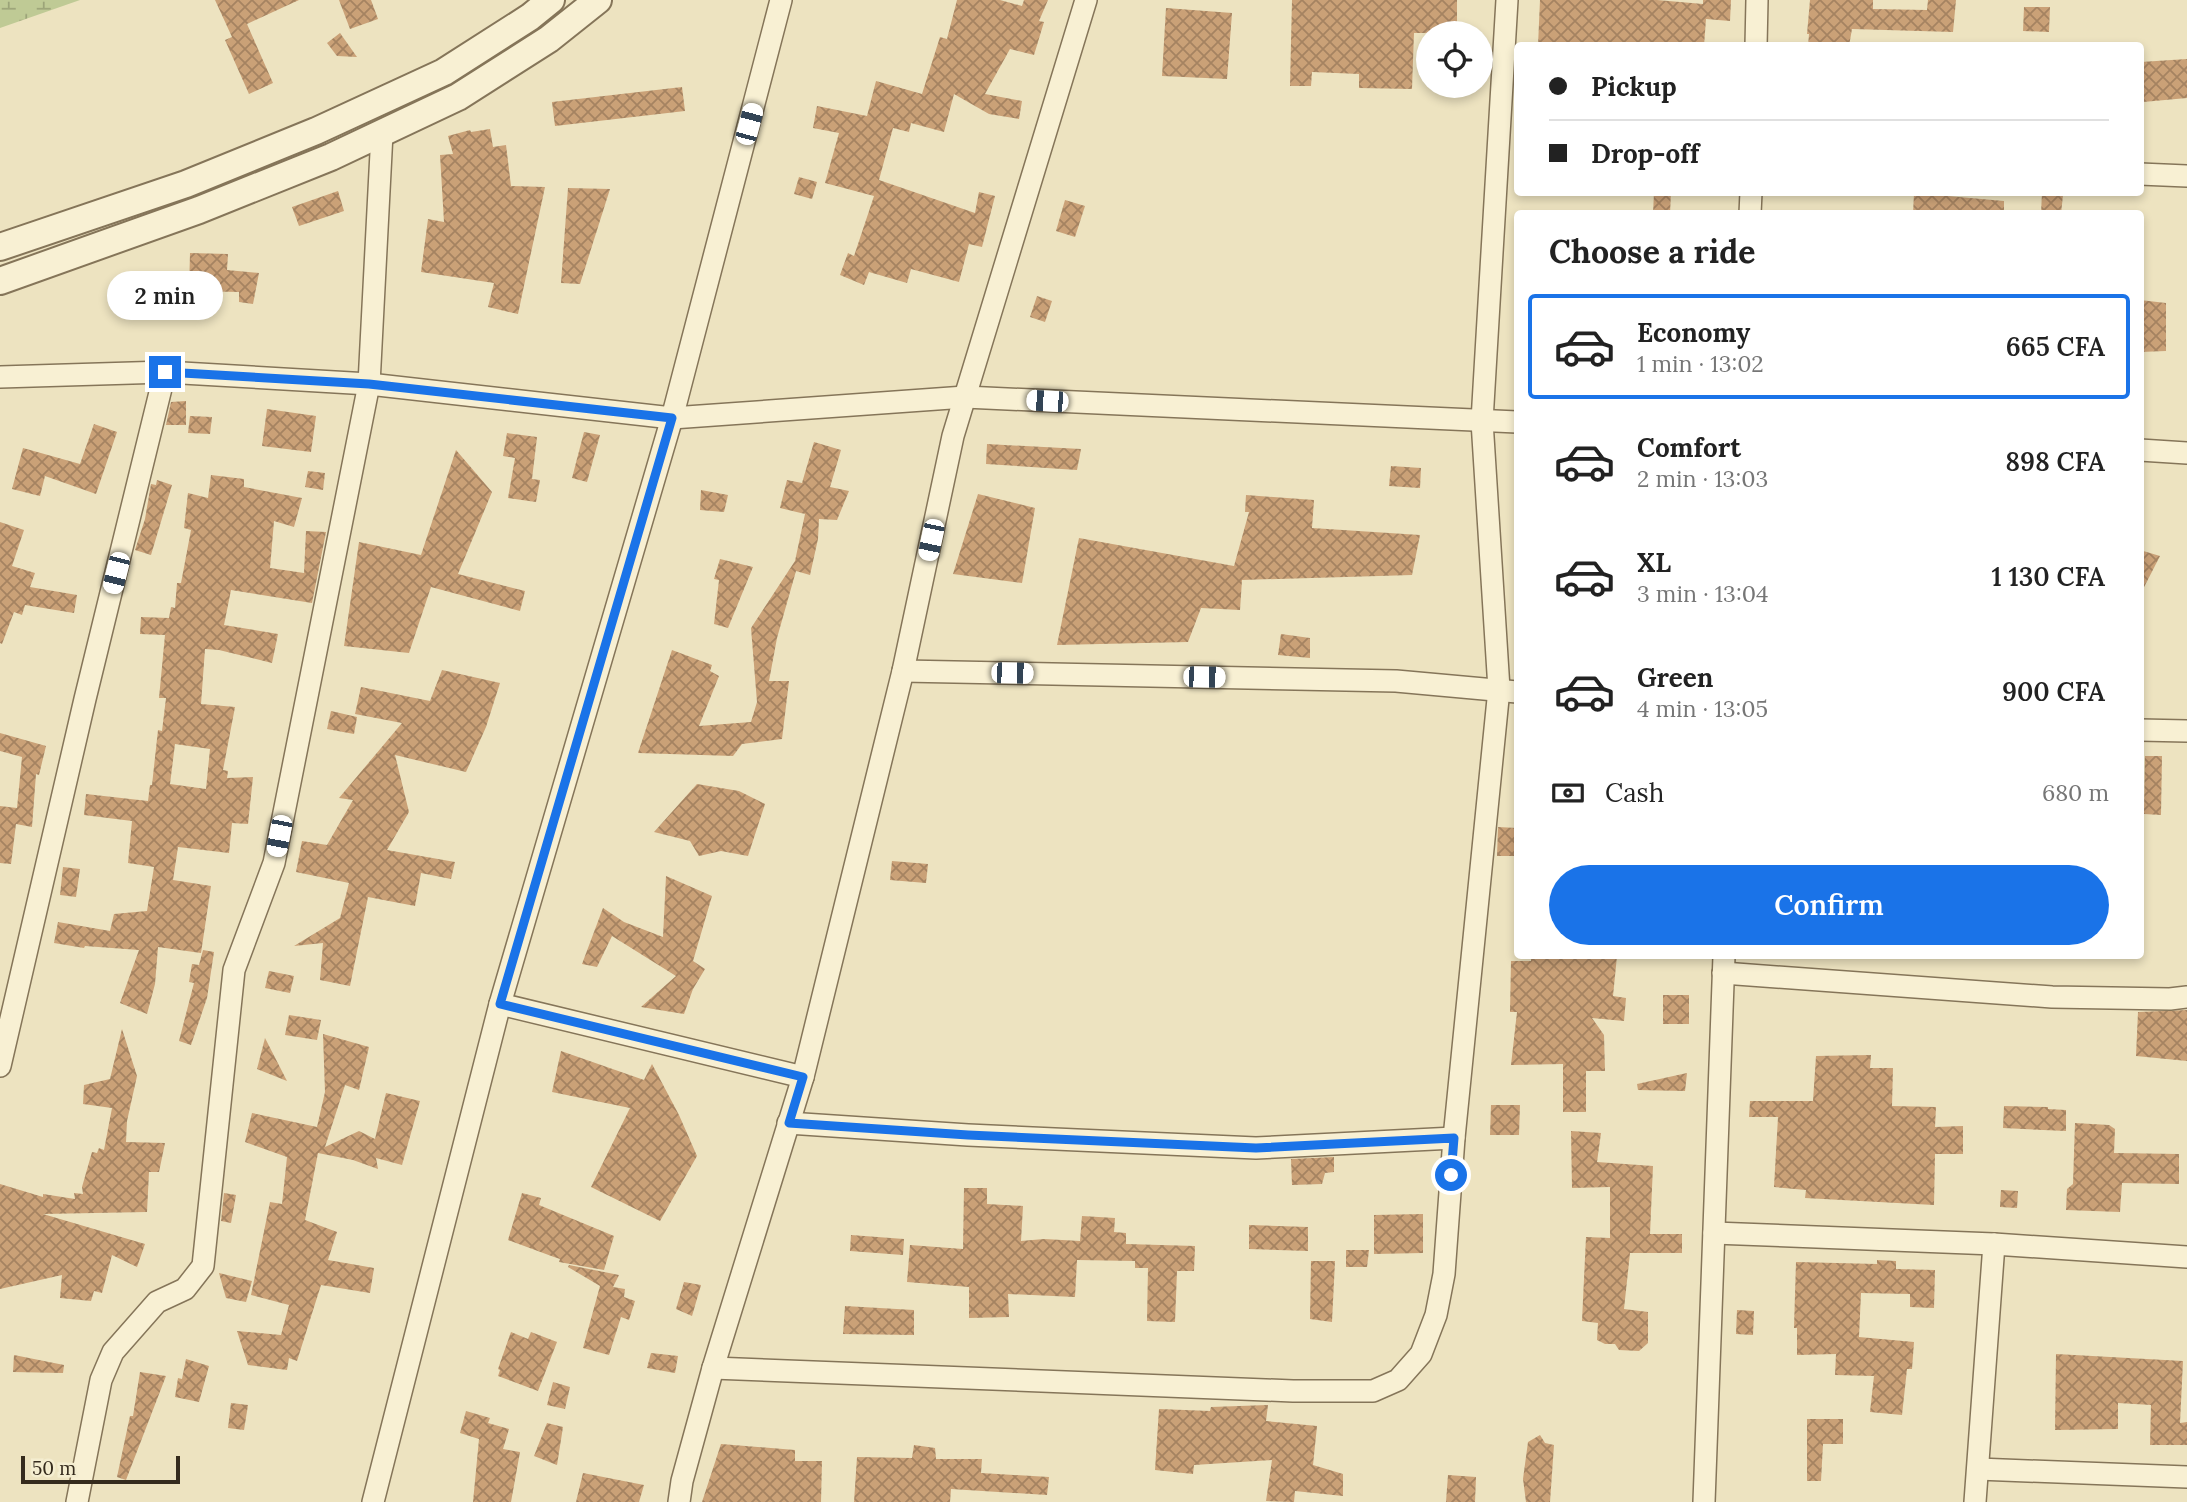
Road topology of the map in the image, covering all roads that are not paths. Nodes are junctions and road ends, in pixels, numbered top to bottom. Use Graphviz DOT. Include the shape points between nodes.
graph roads {
  1 [pos="551,0"];
  2 [pos="598,0"];
  3 [pos="781,0"];
  4 [pos="1086,0"];
  5 [pos="1507,0"];
  6 [pos="1758,0"];
  7 [pos="1756,42"];
  8 [pos="382,133"];
  9 [pos="2144,174"];
  10 [pos="2187,176"];
  11 [pos="0,247"];
  12 [pos="0,282"];
  13 [pos="165,372"];
  14 [pos="0,377"];
  15 [pos="369,384"];
  16 [pos="965,397"];
  17 [pos="672,418"];
  18 [pos="1482,421"];
  19 [pos="1514,422"];
  20 [pos="2144,450"];
  21 [pos="2187,453"];
  22 [pos="903,671"];
  23 [pos="1508,691"];
  24 [pos="2144,730"];
  25 [pos="2187,731"];
  26 [pos="1723,964"];
  27 [pos="2187,997"];
  28 [pos="500,1004"];
  29 [pos="0,1066"];
  30 [pos="803,1077"];
  31 [pos="789,1123"];
  32 [pos="1454,1138"];
  33 [pos="1714,1233"];
  34 [pos="1994,1244"];
  35 [pos="2187,1257"];
  36 [pos="713,1368"];
  37 [pos="1978,1469"];
  38 [pos="2187,1477"];
  39 [pos="77,1502"];
  40 [pos="373,1502"];
  41 [pos="679,1502"];
  42 [pos="1704,1502"];
  43 [pos="1975,1502"];
  1 -- 11 [label="street" via="444,72 316,131 186,184"];
  2 -- 8 [label="street" via="549,39 458,97"];
  3 -- 17 [label="street"];
  4 -- 16 [label="street"];
  5 -- 18 [label="street"];
  6 -- 7 [label="street"];
  8 -- 12 [label="street" via="199,210"];
  8 -- 15 [label="street"];
  9 -- 10 [label="street"];
  13 -- 14 [label="street"];
  13 -- 15 [label="street"];
  13 -- 29 [label="street"];
  15 -- 17 [label="street"];
  15 -- 39 [label="street" via="274,863 234,970 203,1266 185,1289 157,1303 113,1352 101,1380"];
  16 -- 17 [label="street"];
  16 -- 18 [label="street"];
  16 -- 22 [label="street"];
  17 -- 28 [label="street"];
  18 -- 19 [label="street"];
  18 -- 23 [label="street"];
  20 -- 21 [label="street"];
  22 -- 23 [label="street" via="1396,681"];
  22 -- 30 [label="street"];
  23 -- 32 [label="street"];
  24 -- 25 [label="street"];
  26 -- 27 [label="street" via="2052,997"];
  26 -- 33 [label="street"];
  28 -- 30 [label="street"];
  28 -- 40 [label="street"];
  30 -- 31 [label="street"];
  31 -- 32 [label="street" via="1256,1148"];
  31 -- 36 [label="street"];
  32 -- 36 [label="street" via="1444,1274 1436,1315 1421,1354 1398,1380 1373,1391"];
  33 -- 34 [label="street"];
  33 -- 42 [label="street"];
  34 -- 35 [label="street"];
  34 -- 37 [label="street"];
  36 -- 41 [label="street"];
  37 -- 38 [label="street"];
  37 -- 43 [label="street"];
}
